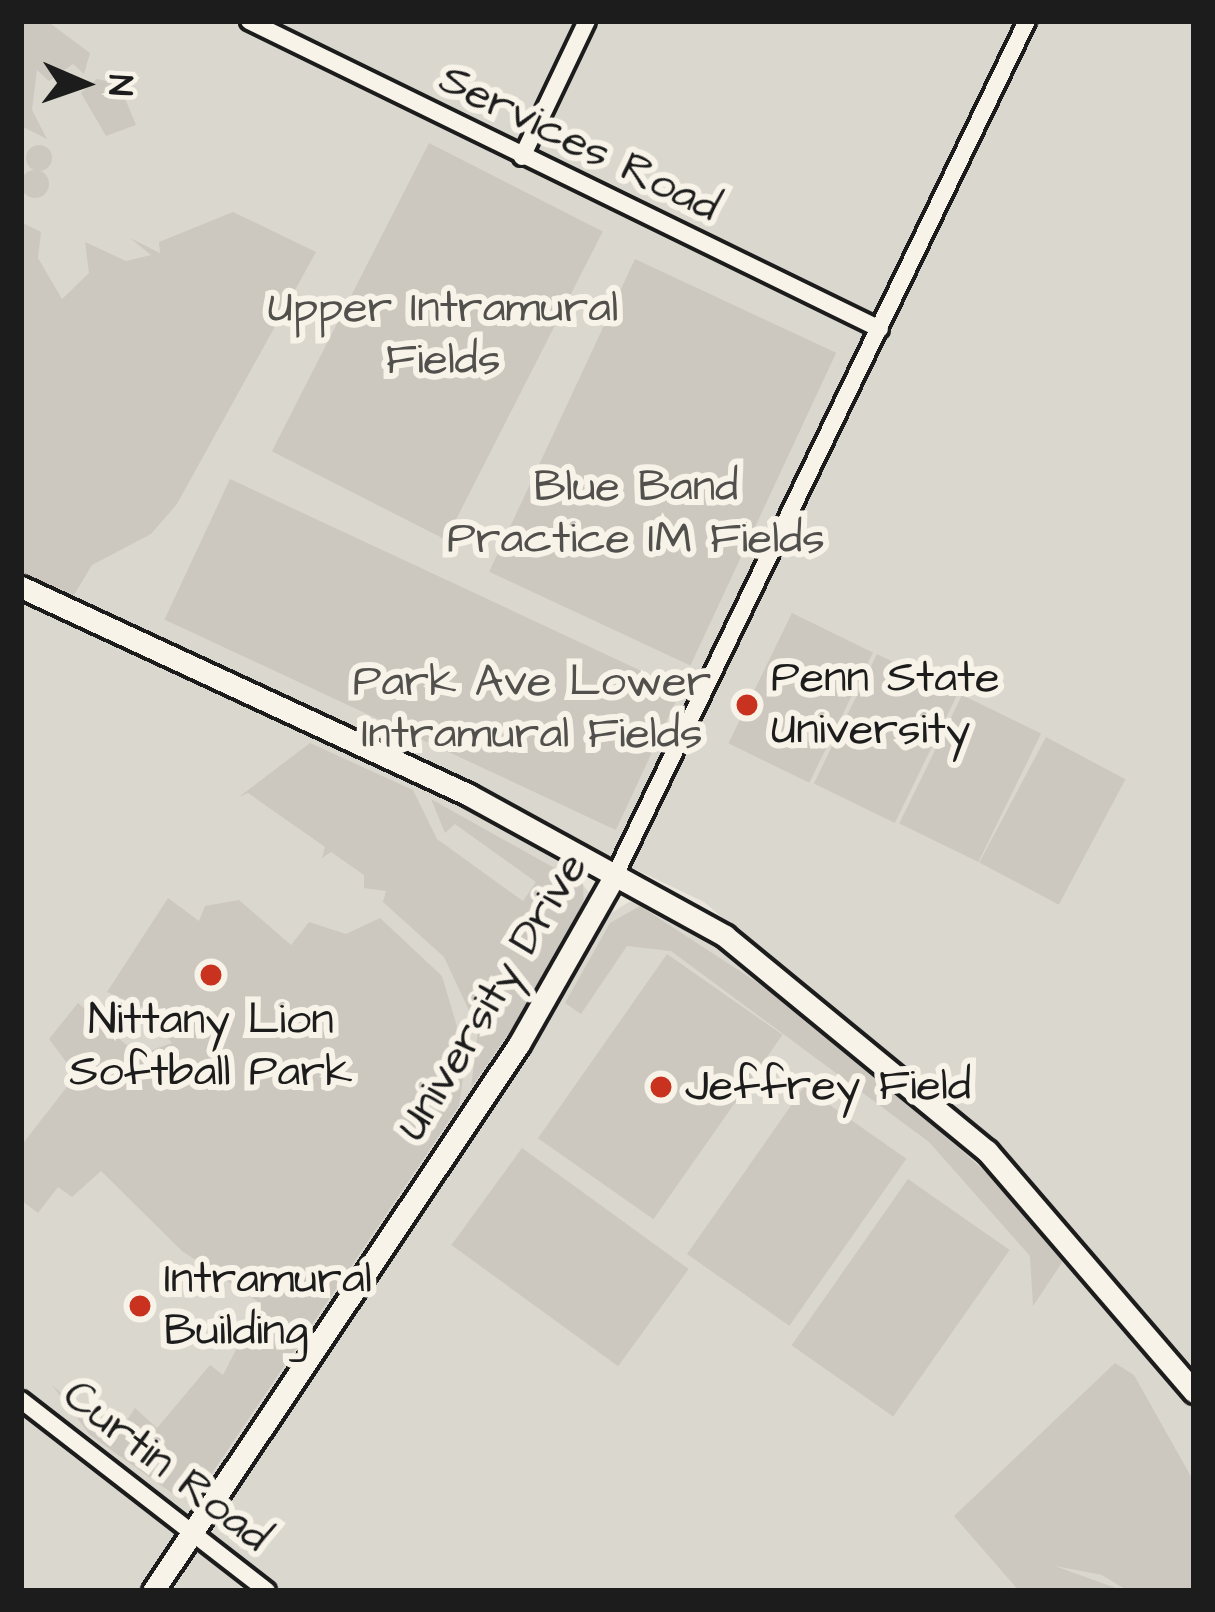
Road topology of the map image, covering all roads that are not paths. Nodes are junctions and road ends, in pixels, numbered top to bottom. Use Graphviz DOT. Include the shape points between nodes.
graph roads {
  1 [pos="249,21"];
  2 [pos="587,21"];
  3 [pos="1027,21"];
  4 [pos="522,157"];
  5 [pos="880,329"];
  6 [pos="21,587"];
  7 [pos="616,873"];
  8 [pos="1194,1392"];
  9 [pos="21,1400"];
  10 [pos="191,1534"];
  11 [pos="153,1591"];
  12 [pos="267,1591"];
  1 -- 4 [label="street, Services Road"];
  2 -- 4 [label="street"];
  3 -- 5 [label="street, University Drive"];
  4 -- 5 [label="street, Services Road"];
  5 -- 7 [label="street, University Drive"];
  6 -- 7 [label="main road"];
  7 -- 8 [label="main road" via="789,982 935,1102 1095,1266"];
  7 -- 10 [label="main road, University Drive" via="519,1044"];
  9 -- 10 [label="street, Curtin Road"];
  10 -- 11 [label="main road, University Drive"];
  10 -- 12 [label="street, Curtin Road"];
}
